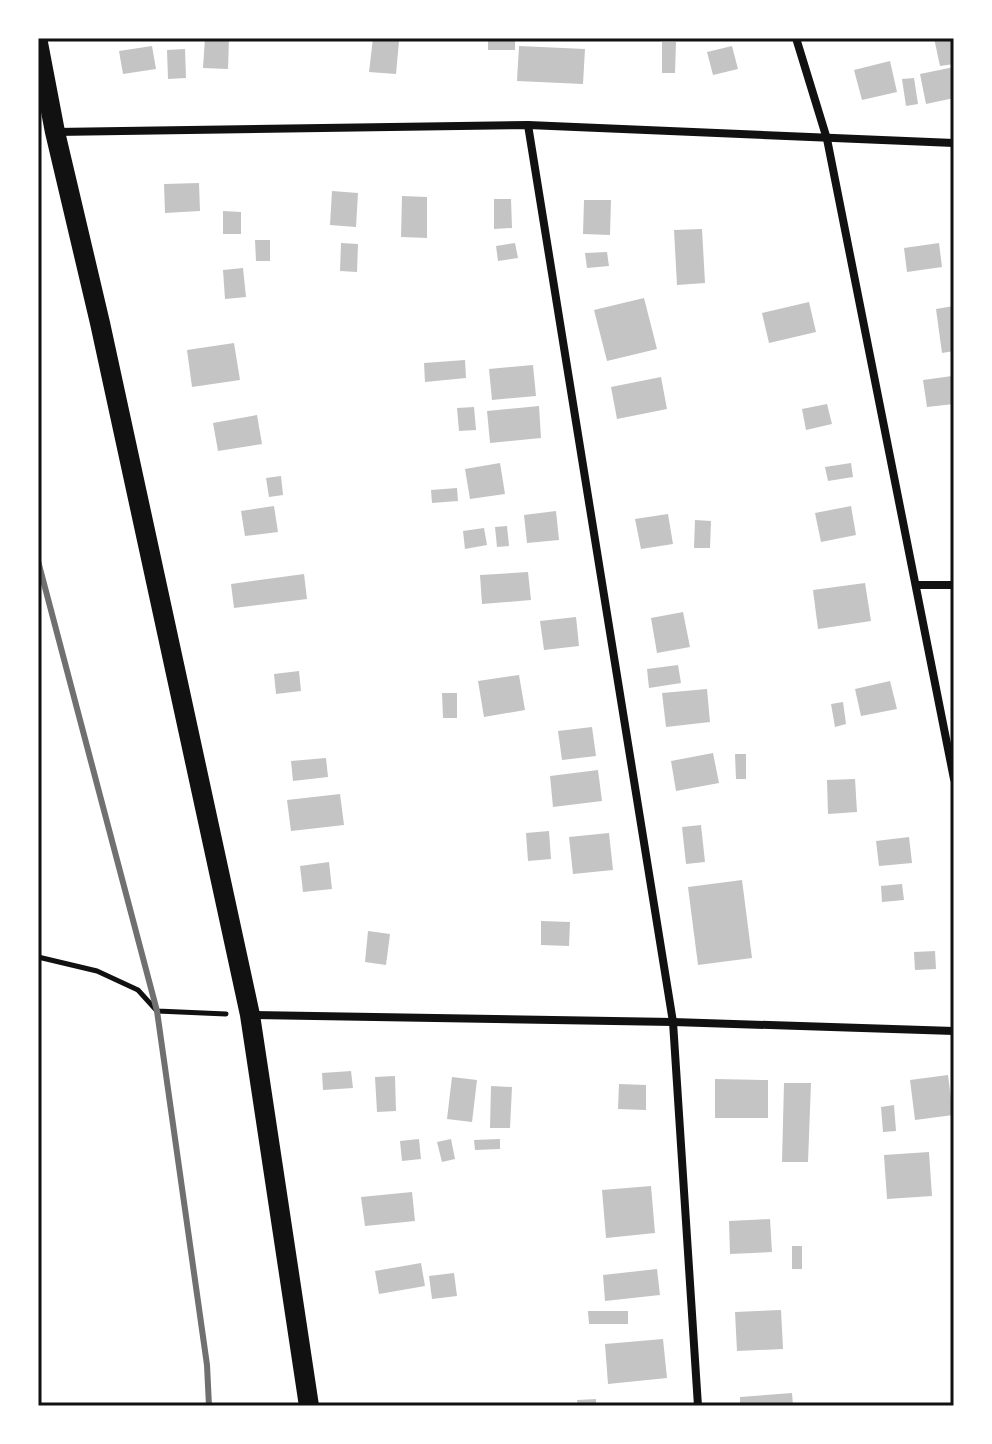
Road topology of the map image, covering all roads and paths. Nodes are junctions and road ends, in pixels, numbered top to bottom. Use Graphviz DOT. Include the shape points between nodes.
graph roads {
  1 [pos="796,38"];
  2 [pos="38,43"];
  3 [pos="528,125"];
  4 [pos="55,132"];
  5 [pos="827,139"];
  6 [pos="954,143"];
  7 [pos="916,585"];
  8 [pos="954,585"];
  9 [pos="954,779"];
  10 [pos="38,957"];
  11 [pos="250,1015"];
  12 [pos="673,1022"];
  13 [pos="954,1031"];
  14 [pos="309,1406"];
  15 [pos="698,1406"];
  1 -- 5 [label="street"];
  2 -- 4 [label="main road"];
  3 -- 4 [label="street"];
  3 -- 5 [label="street"];
  3 -- 12 [label="street"];
  4 -- 11 [label="main road"];
  5 -- 6 [label="street"];
  5 -- 7 [label="street"];
  7 -- 8 [label="street"];
  7 -- 9 [label="street"];
  10 -- 11 [label="path" via="97,971 138,990 157,1011"];
  11 -- 12 [label="street"];
  11 -- 14 [label="main road"];
  12 -- 13 [label="street"];
  12 -- 15 [label="street"];
}
